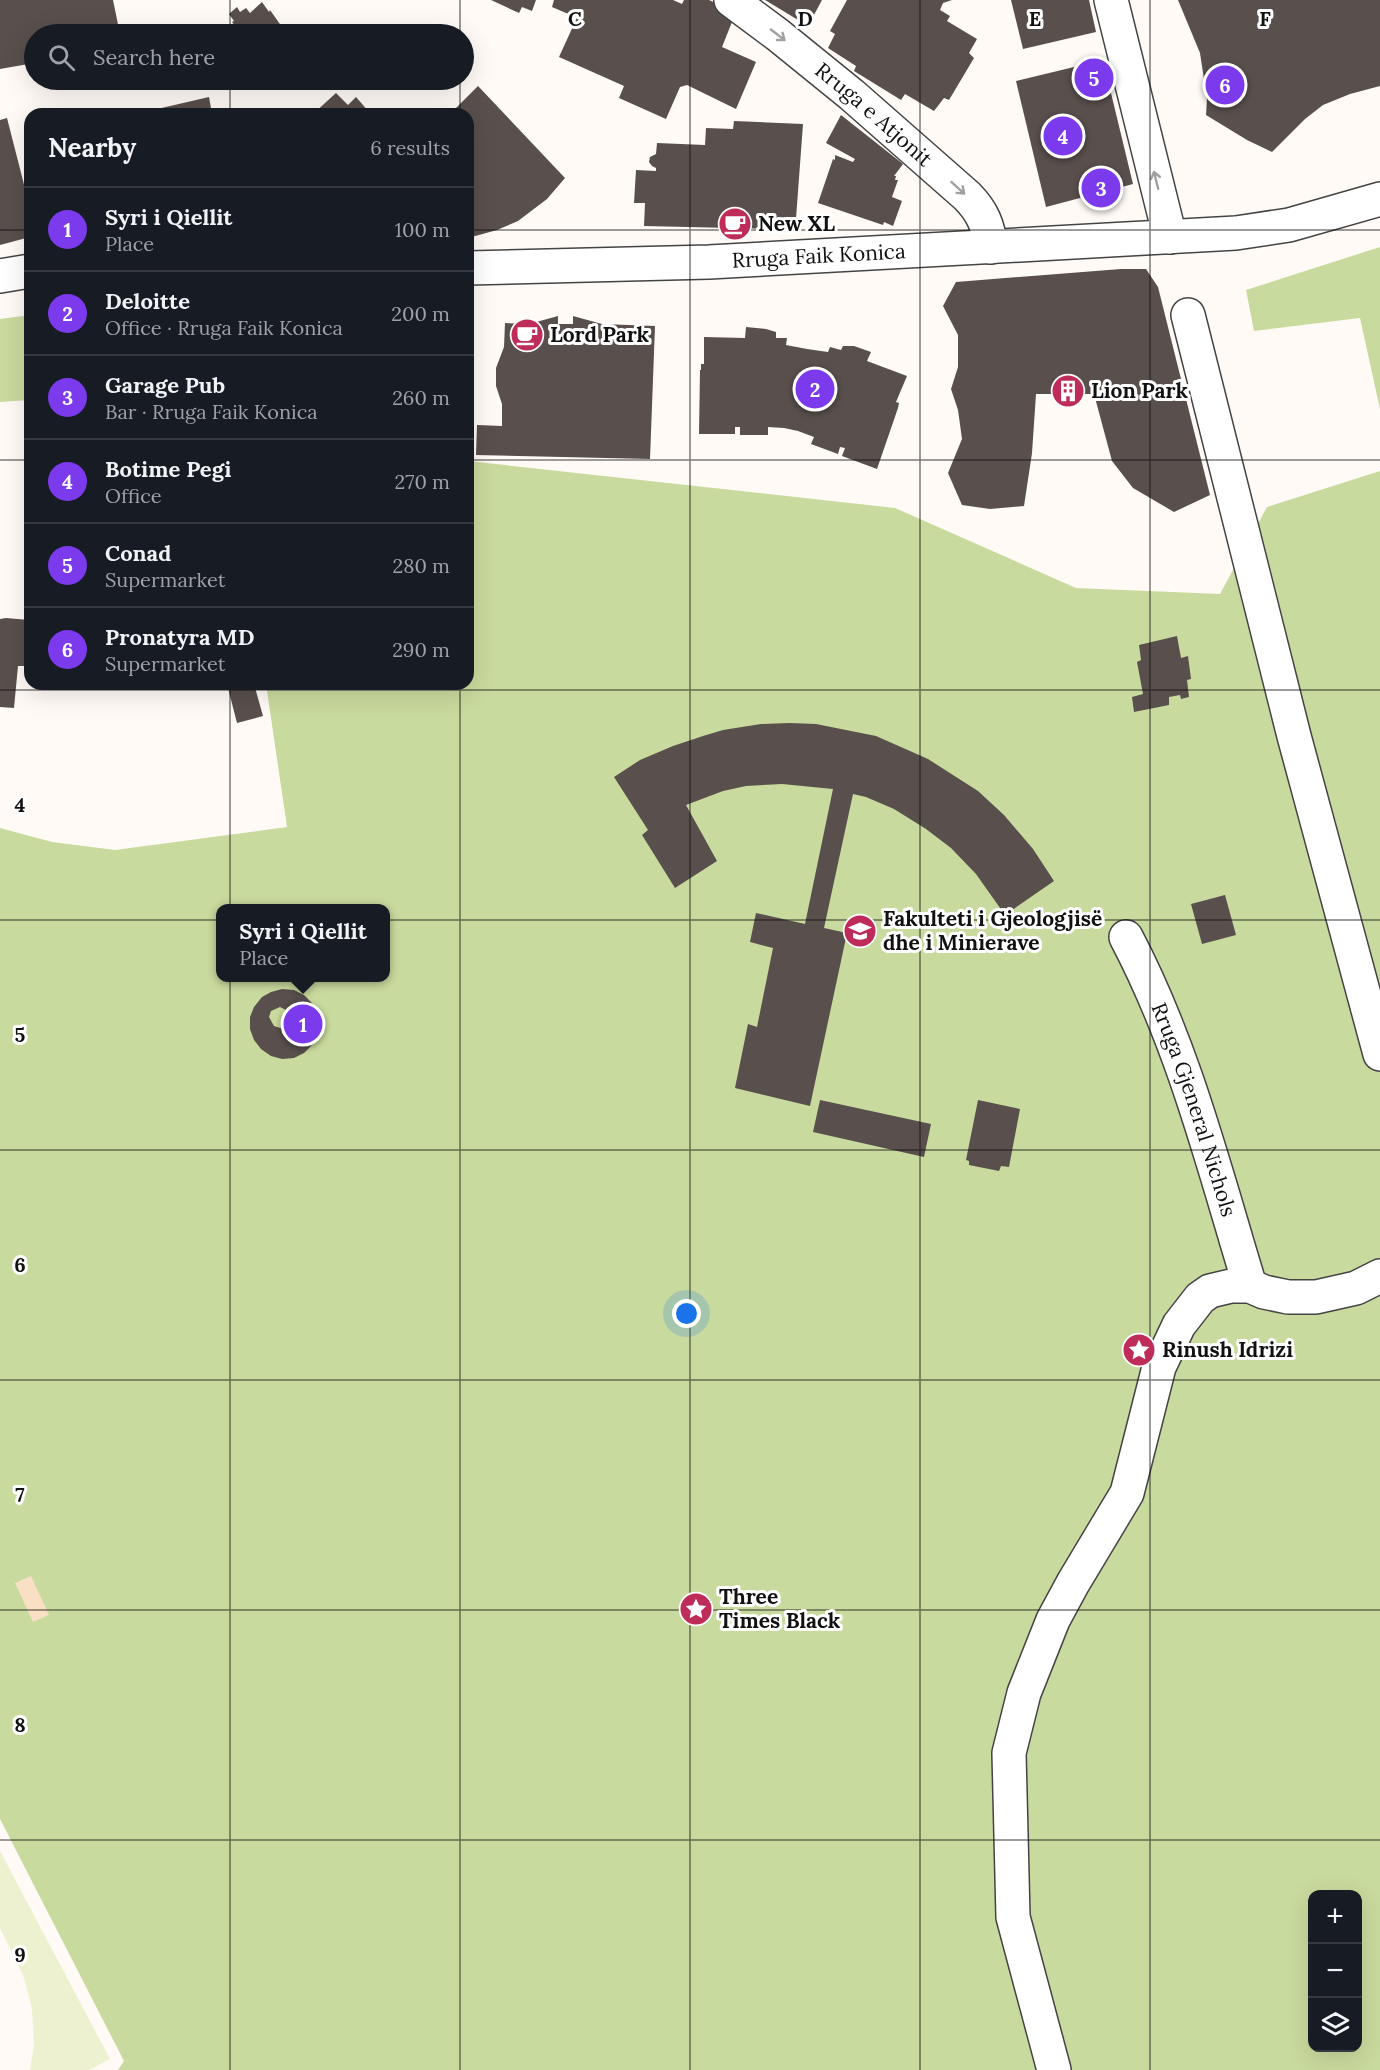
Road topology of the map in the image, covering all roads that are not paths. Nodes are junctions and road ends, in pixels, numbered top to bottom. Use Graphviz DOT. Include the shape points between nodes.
graph roads {
  1 [pos="731,0"];
  2 [pos="1111,0"];
  3 [pos="1380,199"];
  4 [pos="1170,237"];
  5 [pos="991,247"];
  6 [pos="474,268"];
  7 [pos="24,272"];
  8 [pos="0,276"];
  9 [pos="1188,315"];
  10 [pos="1126,937"];
  11 [pos="1380,1054"];
  12 [pos="1380,1276"];
  13 [pos="1250,1286"];
  14 [pos="1054,2070"];
  1 -- 5 [label="street, Rruga e Atjonit, one-way" via="837,82 967,196 988,224"];
  4 -- 2 [label="street, one-way"];
  3 -- 4 [label="street, Rruga Faik Konica" via="1289,225"];
  4 -- 5 [label="street, Rruga Faik Konica"];
  5 -- 6 [label="street, Rruga Faik Konica" via="709,262"];
  7 -- 8 [label="street"];
  9 -- 11 [label="street" via="1294,736"];
  10 -- 13 [label="street, Rruga Gjeneral Nichols" via="1156,998 1185,1073"];
  12 -- 13 [label="street" via="1356,1288 1316,1297 1281,1296"];
  13 -- 14 [label="street" via="1210,1291 1179,1325 1159,1367 1127,1493 1072,1583 1024,1693 1010,1753 1013,1917"];
}
